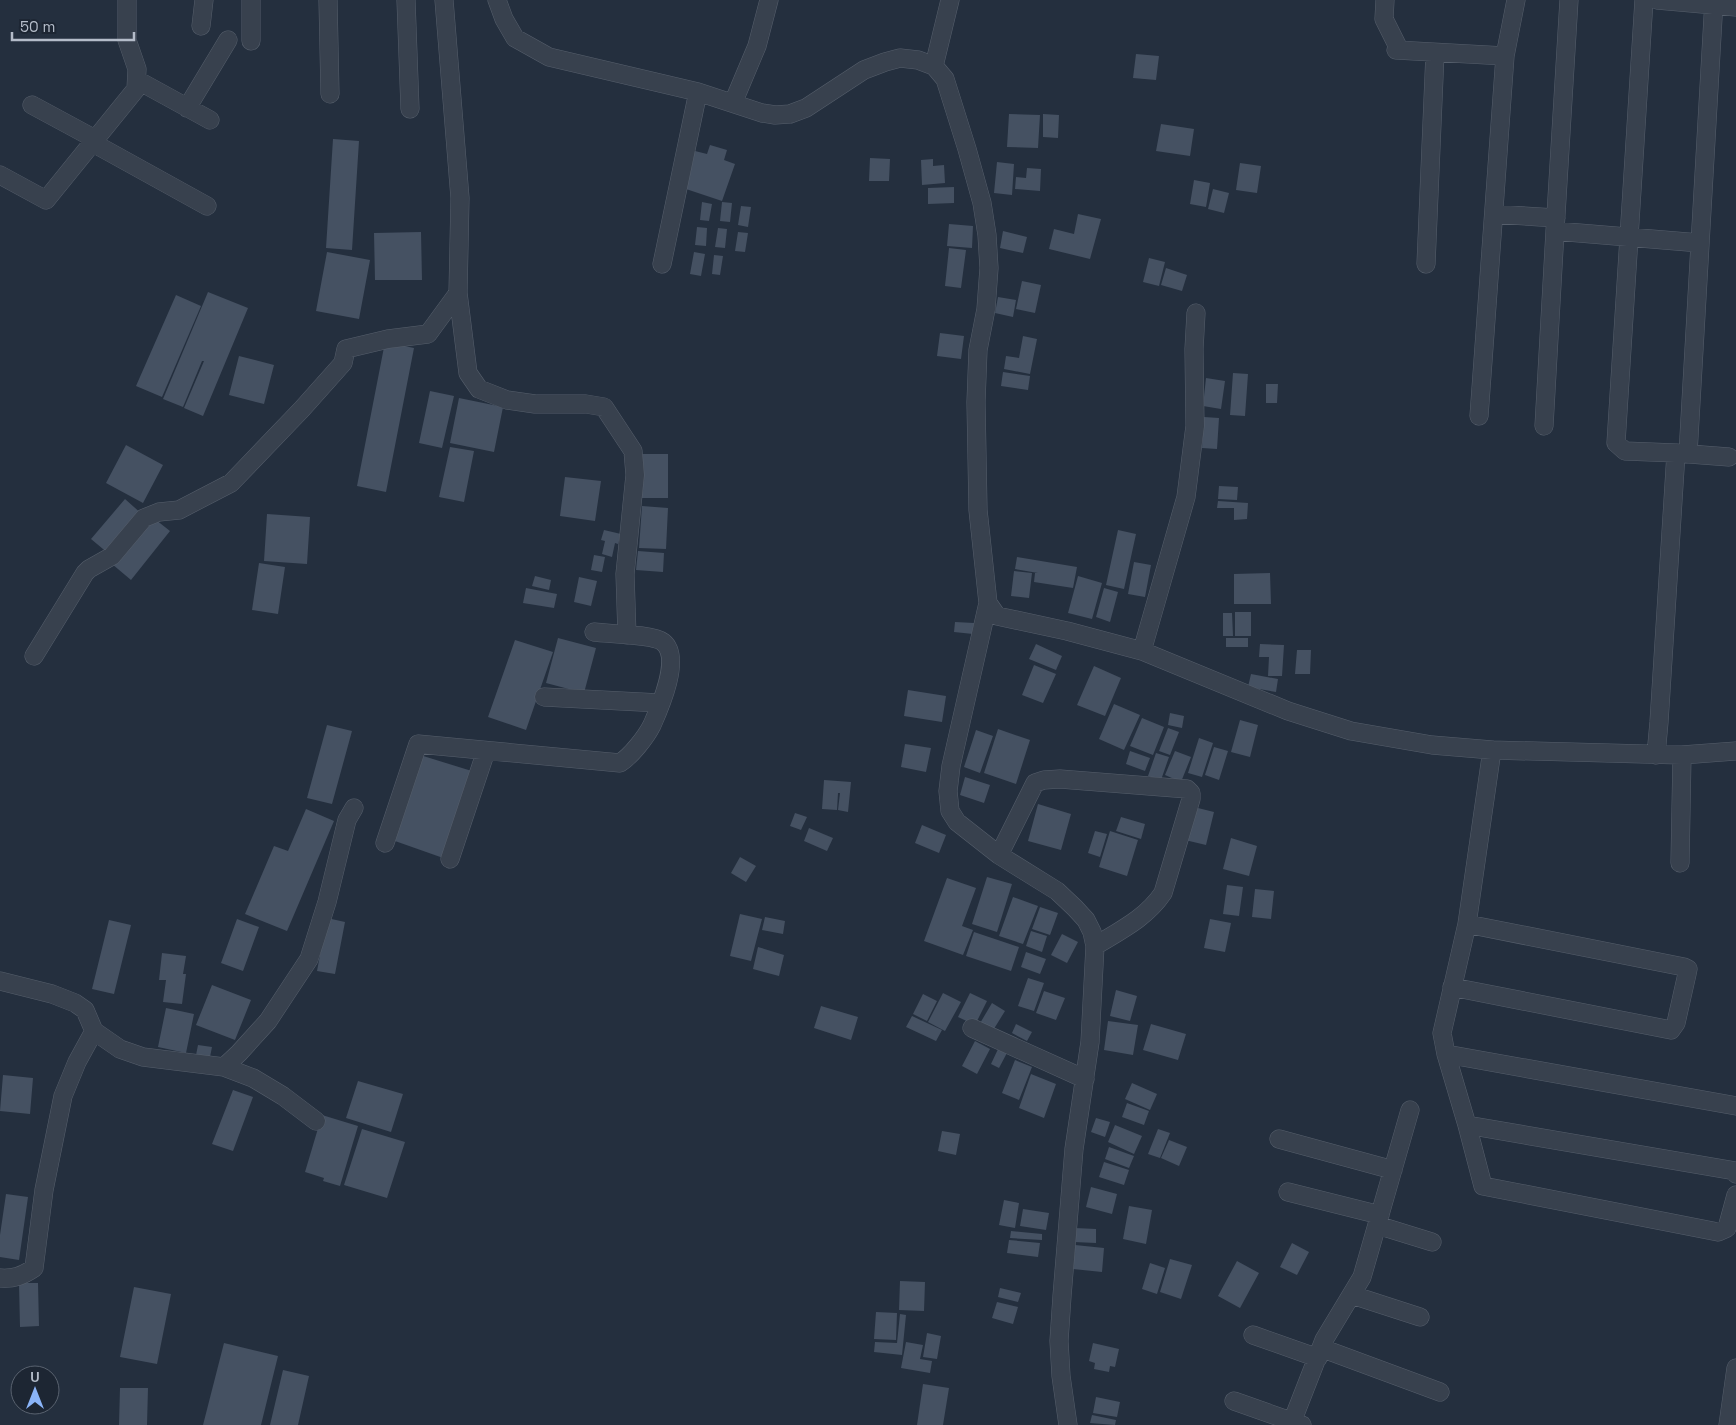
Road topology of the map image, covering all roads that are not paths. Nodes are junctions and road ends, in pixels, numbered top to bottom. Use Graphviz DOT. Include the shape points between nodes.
graph roads {
  1 [pos="127,0"];
  2 [pos="204,0"];
  3 [pos="251,0"];
  4 [pos="328,0"];
  5 [pos="406,0"];
  6 [pos="444,0"];
  7 [pos="497,0"];
  8 [pos="769,0"];
  9 [pos="950,0"];
  10 [pos="1385,0"];
  11 [pos="1516,0"];
  12 [pos="1569,0"];
  13 [pos="1644,0"];
  14 [pos="1657,0"];
  15 [pos="1714,2"];
  16 [pos="1736,7"];
  17 [pos="201,26"];
  18 [pos="228,40"];
  19 [pos="251,41"];
  20 [pos="1435,53"];
  21 [pos="1505,56"];
  22 [pos="934,66"];
  23 [pos="137,80"];
  24 [pos="698,92"];
  25 [pos="330,94"];
  26 [pos="733,104"];
  27 [pos="32,105"];
  28 [pos="188,108"];
  29 [pos="410,109"];
  30 [pos="210,120"];
  31 [pos="94,141"];
  32 [pos="0,175"];
  33 [pos="207,206"];
  34 [pos="1494,214"];
  35 [pos="1555,224"];
  36 [pos="1629,237"];
  37 [pos="1700,243"];
  38 [pos="662,264"];
  39 [pos="1426,264"];
  40 [pos="458,293"];
  41 [pos="1196,313"];
  42 [pos="1480,416"];
  43 [pos="1544,426"];
  44 [pos="1682,454"];
  45 [pos="1729,457"];
  46 [pos="988,603"];
  47 [pos="594,632"];
  48 [pos="627,635"];
  49 [pos="1142,652"];
  50 [pos="34,656"];
  51 [pos="544,697"];
  52 [pos="660,703"];
  53 [pos="486,750"];
  54 [pos="1492,750"];
  55 [pos="1736,751"];
  56 [pos="1656,755"];
  57 [pos="1682,756"];
  58 [pos="354,808"];
  59 [pos="384,843"];
  60 [pos="999,855"];
  61 [pos="450,859"];
  62 [pos="1680,864"];
  63 [pos="1467,924"];
  64 [pos="1095,946"];
  65 [pos="0,981"];
  66 [pos="1452,987"];
  67 [pos="972,1028"];
  68 [pos="94,1030"];
  69 [pos="1446,1054"];
  70 [pos="224,1067"];
  71 [pos="1085,1079"];
  72 [pos="1736,1106"];
  73 [pos="1410,1110"];
  74 [pos="316,1121"];
  75 [pos="1467,1125"];
  76 [pos="1279,1139"];
  77 [pos="1393,1170"];
  78 [pos="1736,1174"];
  79 [pos="1288,1192"];
  80 [pos="1736,1196"];
  81 [pos="1379,1220"];
  82 [pos="1432,1242"];
  83 [pos="0,1278"];
  84 [pos="1352,1295"];
  85 [pos="1420,1317"];
  86 [pos="1253,1335"];
  87 [pos="1319,1353"];
  88 [pos="1736,1368"];
  89 [pos="1440,1392"];
  90 [pos="1234,1401"];
  91 [pos="1297,1423"];
  92 [pos="1068,1425"];
  93 [pos="1728,1425"];
  1 -- 23 [label="street" via="127,40"];
  2 -- 17 [label="street"];
  3 -- 19 [label="street"];
  4 -- 25 [label="street"];
  5 -- 29 [label="street"];
  6 -- 40 [label="street" via="460,198"];
  7 -- 24 [label="street" via="516,38 549,57"];
  8 -- 26 [label="street" via="757,46"];
  9 -- 22 [label="street"];
  10 -- 20 [label="street" via="1384,19 1398,47 1396,50"];
  11 -- 21 [label="street"];
  12 -- 35 [label="street"];
  13 -- 36 [label="street"];
  14 -- 15 [label="street"];
  15 -- 16 [label="street"];
  15 -- 37 [label="street"];
  18 -- 28 [label="street"];
  20 -- 21 [label="street"];
  20 -- 39 [label="street"];
  21 -- 34 [label="street"];
  22 -- 26 [label="street" via="900,58 886,62 864,70 806,108 790,114 762,113"];
  22 -- 46 [label="street" via="944,79 964,141 982,202 987,235 986,309 978,350 976,402 978,510"];
  23 -- 28 [label="street"];
  23 -- 31 [label="street" via="136,89"];
  24 -- 26 [label="street"];
  24 -- 38 [label="street"];
  27 -- 31 [label="street"];
  28 -- 30 [label="street"];
  31 -- 32 [label="street" via="46,200"];
  31 -- 33 [label="street"];
  34 -- 35 [label="street"];
  34 -- 42 [label="street"];
  35 -- 36 [label="street"];
  35 -- 43 [label="street"];
  36 -- 37 [label="street"];
  36 -- 44 [label="street" via="1616,443 1625,451"];
  37 -- 44 [label="street"];
  40 -- 48 [label="street" via="468,373 479,389 506,400 604,407 633,451 635,475 625,574"];
  40 -- 50 [label="street" via="428,334 346,349 343,363 231,482 179,510 159,512 144,518 112,556 85,573"];
  41 -- 49 [label="street" via="1195,426 1186,497"];
  44 -- 45 [label="street"];
  44 -- 56 [label="street"];
  46 -- 49 [label="street" via="997,616"];
  46 -- 60 [label="street" via="948,790 950,811 957,822"];
  47 -- 48 [label="street"];
  48 -- 52 [label="street" via="652,637 663,642 671,655 671,673"];
  49 -- 54 [label="street" via="1288,711 1351,731"];
  51 -- 52 [label="street"];
  52 -- 53 [label="street" via="651,726 628,758 620,763"];
  53 -- 59 [label="street" via="418,744"];
  53 -- 61 [label="street"];
  54 -- 56 [label="street"];
  54 -- 63 [label="street"];
  55 -- 57 [label="street"];
  56 -- 57 [label="street"];
  57 -- 62 [label="street"];
  58 -- 70 [label="street" via="347,820 309,959 268,1021"];
  60 -- 64 [label="street" via="1057,891 1076,908 1086,920"];
  60 -- 64 [label="street" via="1035,783 1060,779 1187,789 1192,799 1163,893 1142,916"];
  63 -- 66 [label="street"];
  63 -- 66 [label="street" via="1684,967 1688,974 1676,1023 1671,1030"];
  64 -- 71 [label="street"];
  65 -- 68 [label="street" via="75,1003 85,1010"];
  66 -- 69 [label="street" via="1442,1033"];
  67 -- 71 [label="street"];
  68 -- 70 [label="street" via="120,1049 143,1057"];
  68 -- 83 [label="street" via="63,1096 44,1190 34,1268 13,1278"];
  69 -- 72 [label="street"];
  69 -- 75 [label="street"];
  70 -- 74 [label="street" via="253,1078"];
  71 -- 92 [label="street" via="1074,1150 1059,1341 1060,1376"];
  73 -- 77 [label="street"];
  75 -- 78 [label="street" via="1735,1171"];
  75 -- 80 [label="street" via="1483,1186 1718,1232 1727,1228"];
  76 -- 77 [label="street"];
  77 -- 81 [label="street"];
  79 -- 81 [label="street"];
  81 -- 82 [label="street"];
  81 -- 84 [label="street" via="1362,1277"];
  84 -- 85 [label="street"];
  84 -- 87 [label="street"];
  86 -- 87 [label="street"];
  87 -- 89 [label="street"];
  87 -- 91 [label="street"];
  88 -- 93 [label="street"];
  90 -- 91 [label="street"];
}
